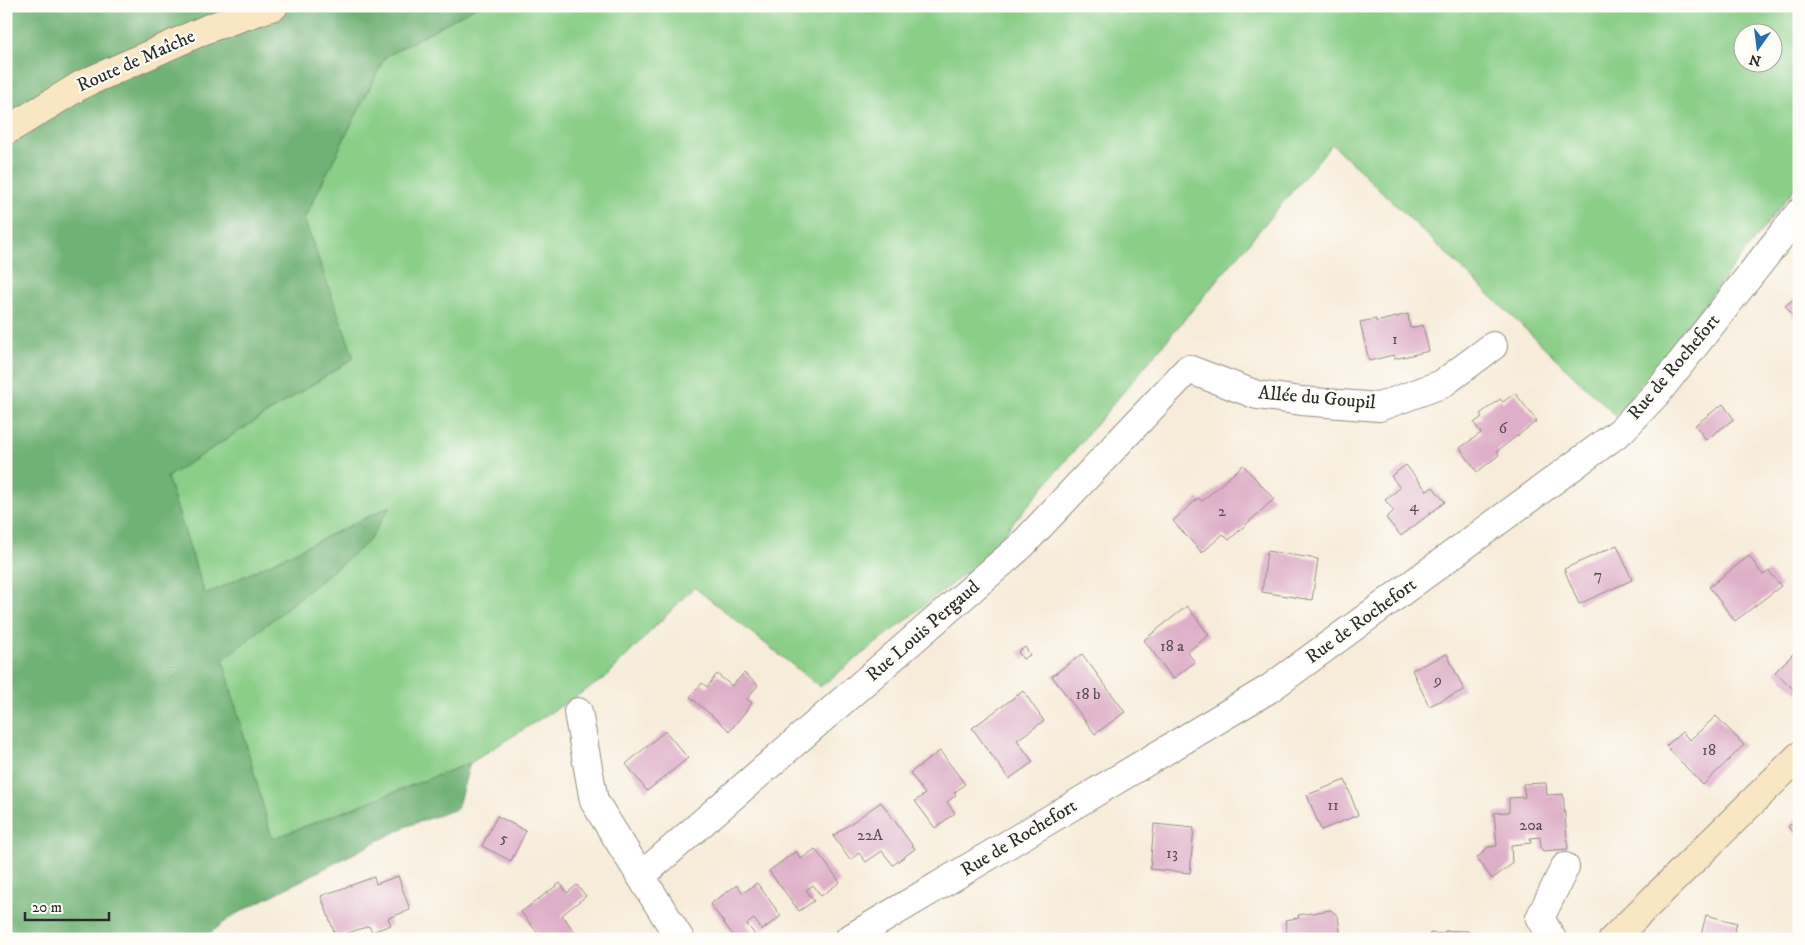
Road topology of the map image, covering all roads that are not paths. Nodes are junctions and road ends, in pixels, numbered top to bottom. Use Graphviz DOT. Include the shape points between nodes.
graph roads {
  1 [pos="274,6"];
  2 [pos="6,131"];
  3 [pos="1799,213"];
  4 [pos="1493,346"];
  5 [pos="1188,369"];
  6 [pos="578,712"];
  7 [pos="1799,756"];
  8 [pos="1565,867"];
  9 [pos="641,876"];
  10 [pos="680,939"];
  11 [pos="849,939"];
  12 [pos="1552,939"];
  13 [pos="1613,939"];
  1 -- 2 [label="main road, Route de Maîche" via="209,28 81,85"];
  3 -- 11 [label="street, Rue de Rochefort" via="1658,392 1621,431 1269,689"];
  4 -- 5 [label="street, Allée du Goupil" via="1442,384 1379,406 1257,395"];
  5 -- 9 [label="street, Rue Louis Pergaud" via="1021,546"];
  6 -- 9 [label="street" via="594,801"];
  7 -- 13 [label="main road"];
  8 -- 12 [label="street" via="1540,918"];
  9 -- 10 [label="street"];
}
